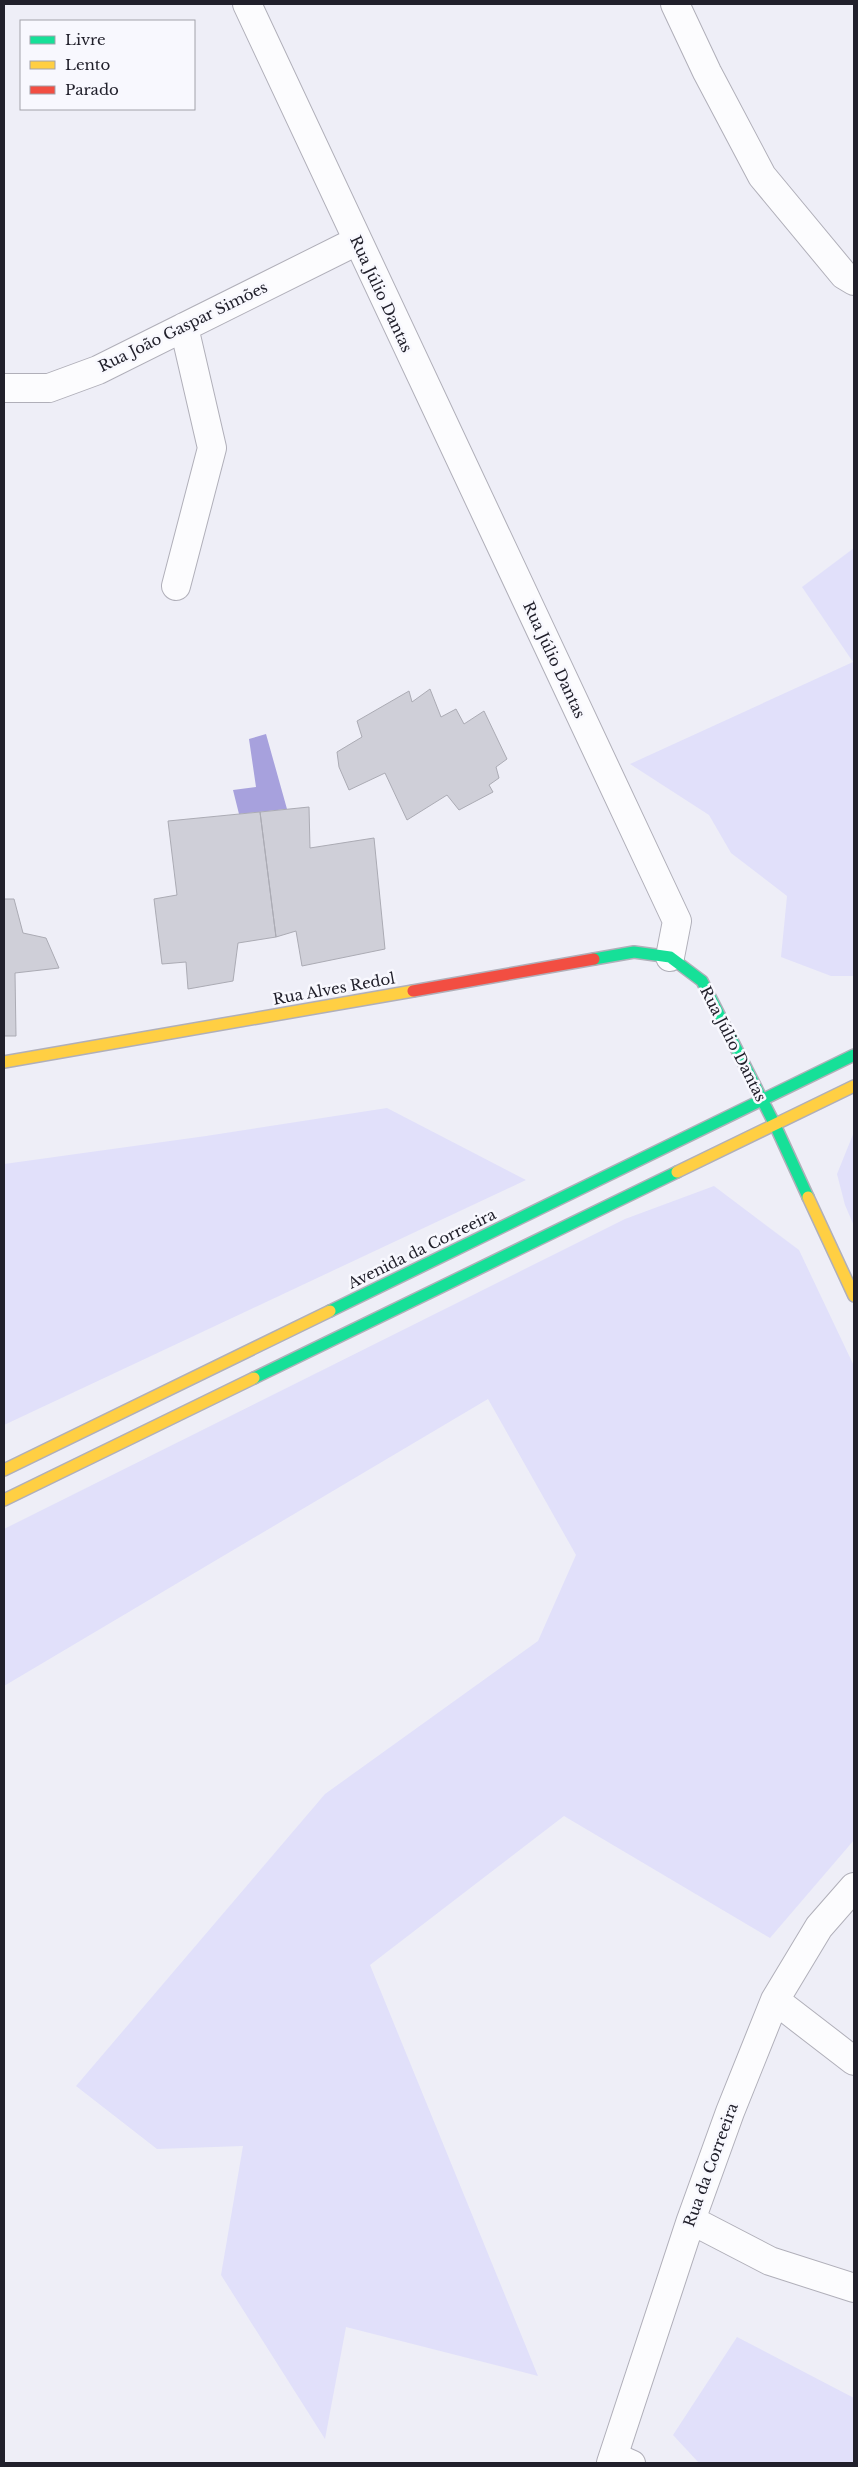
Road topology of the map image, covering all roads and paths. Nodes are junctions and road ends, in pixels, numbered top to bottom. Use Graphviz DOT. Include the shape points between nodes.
graph roads {
  1 [pos="675,4"];
  2 [pos="249,7"];
  3 [pos="357,242"];
  4 [pos="854,281"];
  5 [pos="184,327"];
  6 [pos="4,388"];
  7 [pos="176,586"];
  8 [pos="670,957"];
  9 [pos="854,1055"];
  10 [pos="4,1062"];
  11 [pos="854,1086"];
  12 [pos="762,1100"];
  13 [pos="775,1125"];
  14 [pos="854,1296"];
  15 [pos="4,1470"];
  16 [pos="4,1500"];
  17 [pos="854,1887"];
  18 [pos="775,2000"];
  19 [pos="854,2061"];
  20 [pos="691,2220"];
  21 [pos="854,2288"];
  22 [pos="620,2460"];
  1 -- 4 [label="street" via="762,176 844,275"];
  2 -- 3 [label="street, Rua Júlio Dantas"];
  3 -- 5 [label="street, Rua João Gaspar Simões"];
  3 -- 8 [label="street, Rua Júlio Dantas" via="676,921"];
  5 -- 6 [label="street, Rua João Gaspar Simões" via="98,370 49,388"];
  5 -- 7 [label="street" via="212,448"];
  8 -- 10 [label="main road, Rua Alves Redol" via="634,952"];
  8 -- 12 [label="main road, Rua Júlio Dantas" via="702,981"];
  9 -- 12 [label="main road, Avenida da Correeira"];
  11 -- 13 [label="main road"];
  12 -- 13 [label="main road, Rua Júlio Dantas"];
  12 -- 15 [label="main road, Avenida da Correeira"];
  13 -- 14 [label="main road, Rua Júlio Dantas"];
  13 -- 16 [label="main road"];
  17 -- 18 [label="street, Rua da Correeira" via="819,1927"];
  18 -- 19 [label="street"];
  18 -- 20 [label="street, Rua da Correeira"];
  20 -- 21 [label="street" via="770,2261"];
  20 -- 22 [label="street, Rua da Correeira"];
}
